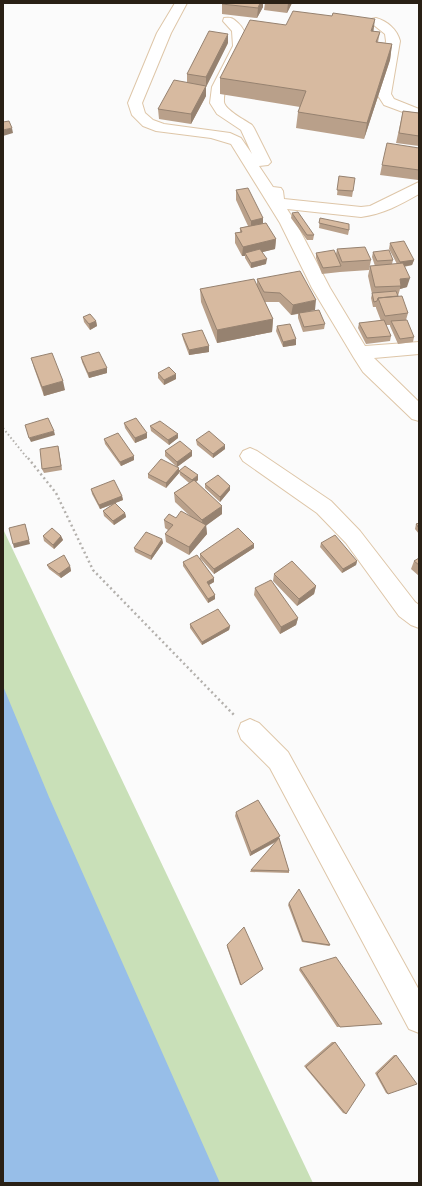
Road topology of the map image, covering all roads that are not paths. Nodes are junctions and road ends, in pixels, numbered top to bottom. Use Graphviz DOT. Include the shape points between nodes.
graph roads {
  1 [pos="181,3"];
  2 [pos="229,21"];
  3 [pos="376,22"];
  4 [pos="419,114"];
  5 [pos="419,187"];
  6 [pos="276,203"];
  7 [pos="419,348"];
  8 [pos="360,353"];
  9 [pos="419,414"];
  10 [pos="250,456"];
  11 [pos="419,618"];
  12 [pos="250,731"];
  13 [pos="419,1019"];
  1 -- 6 [label="street" via="164,33 135,103 138,114 159,128 230,137 236,141"];
  2 -- 6 [label="street" via="238,30 240,46 219,87 217,104 222,111 247,128 275,185"];
  3 -- 4 [label="street" via="390,31 394,41 384,94 389,102"];
  5 -- 6 [label="street" via="370,211"];
  6 -- 8 [label="street" via="321,288"];
  7 -- 8 [label="street"];
  8 -- 9 [label="street" via="370,367"];
  10 -- 11 [label="street" via="324,507 353,537 407,609"];
  12 -- 13 [label="street" via="279,760"];
}
